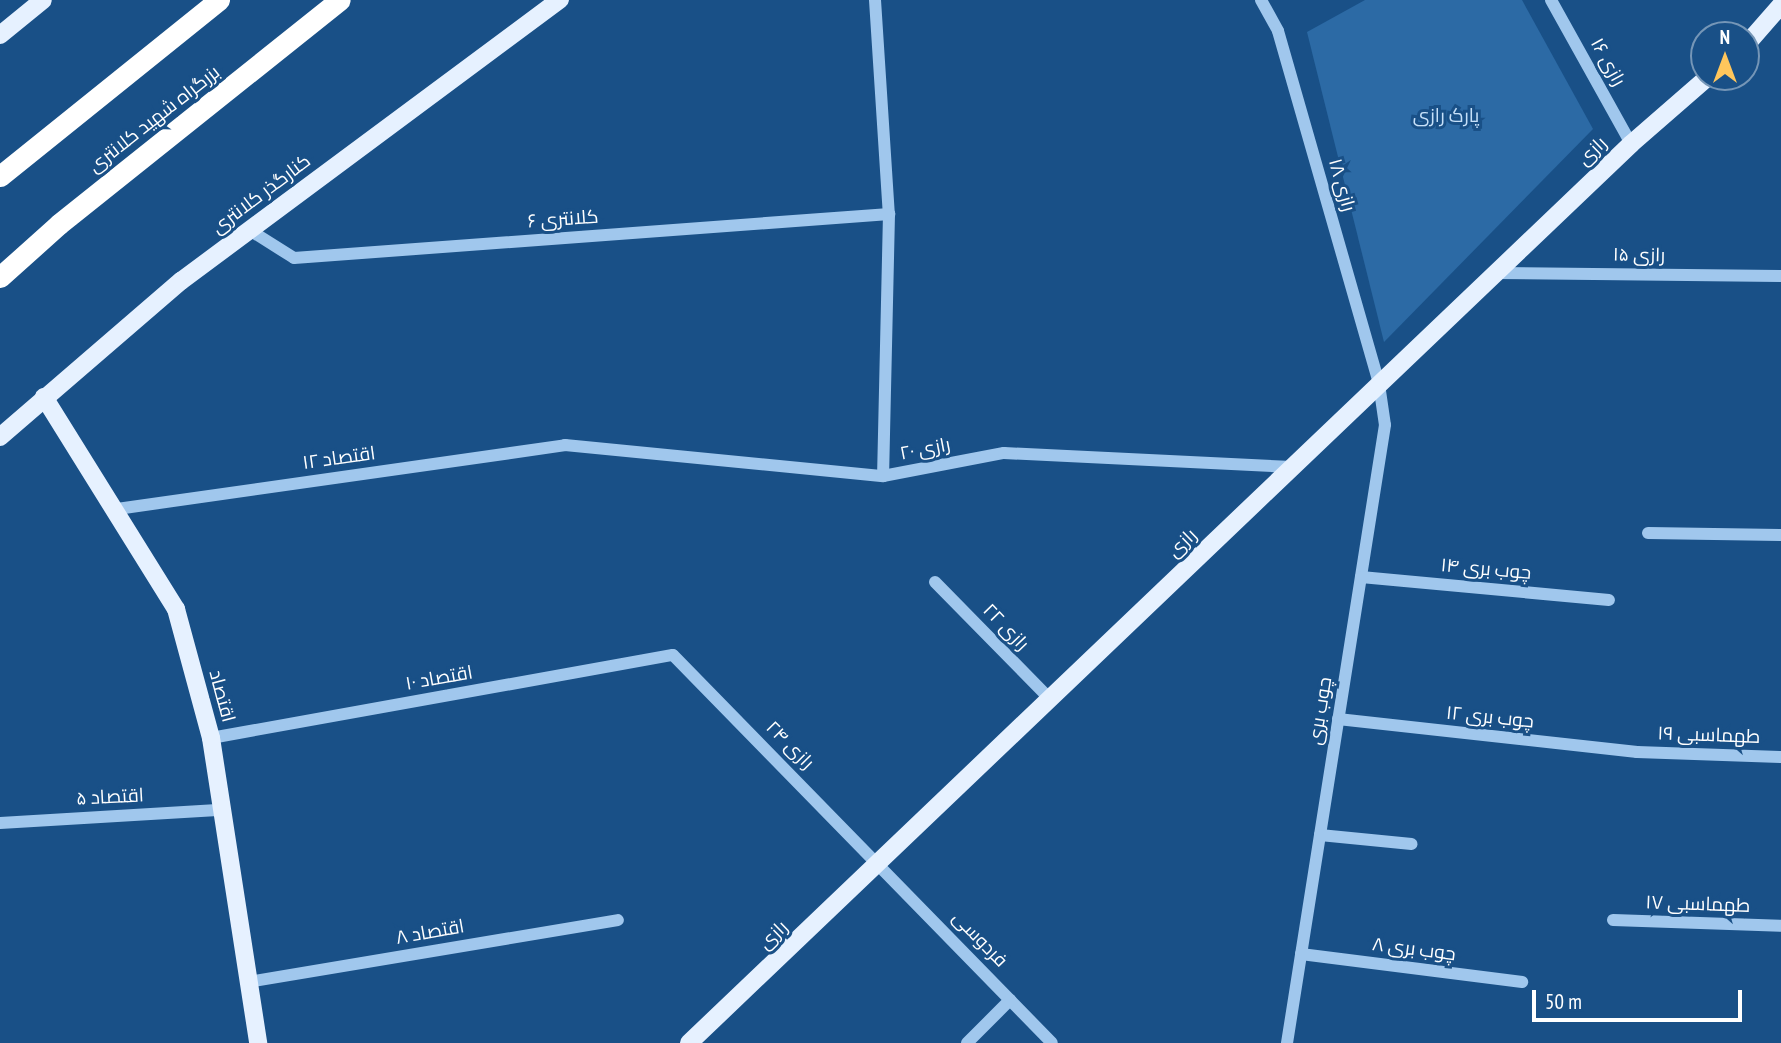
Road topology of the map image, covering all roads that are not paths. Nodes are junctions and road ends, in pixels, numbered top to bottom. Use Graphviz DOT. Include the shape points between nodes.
graph roads {
  1 [pos="43,0"];
  2 [pos="219,0"];
  3 [pos="340,0"];
  4 [pos="560,0"];
  5 [pos="875,0"];
  6 [pos="1261,0"];
  7 [pos="1551,0"];
  8 [pos="1781,5"];
  9 [pos="1781,12"];
  10 [pos="1760,29"];
  11 [pos="1760,32"];
  12 [pos="0,35"];
  13 [pos="1692,91"];
  14 [pos="1631,144"];
  15 [pos="4,170"];
  16 [pos="889,214"];
  17 [pos="248,229"];
  18 [pos="1496,273"];
  19 [pos="1781,276"];
  20 [pos="0,277"];
  21 [pos="1379,384"];
  22 [pos="44,397"];
  23 [pos="0,438"];
  24 [pos="565,445"];
  25 [pos="1292,467"];
  26 [pos="883,477"];
  27 [pos="117,509"];
  28 [pos="1648,533"];
  29 [pos="1781,536"];
  30 [pos="1361,577"];
  31 [pos="935,582"];
  32 [pos="1609,600"];
  33 [pos="673,656"];
  34 [pos="1049,699"];
  35 [pos="1338,719"];
  36 [pos="211,738"];
  37 [pos="1637,752"];
  38 [pos="1781,757"];
  39 [pos="222,810"];
  40 [pos="0,823"];
  41 [pos="1320,835"];
  42 [pos="1412,844"];
  43 [pos="879,862"];
  44 [pos="618,920"];
  45 [pos="1613,920"];
  46 [pos="1781,926"];
  47 [pos="1301,954"];
  48 [pos="248,982"];
  49 [pos="1522,982"];
  50 [pos="1010,999"];
  51 [pos="258,1043"];
  52 [pos="689,1043"];
  53 [pos="967,1043"];
  54 [pos="1052,1043"];
  55 [pos="1287,1043"];
  1 -- 12 [label="main road"];
  2 -- 15 [label="highway"];
  3 -- 20 [label="highway, بزرگراه شهید کلانتری" via="70,215"];
  4 -- 17 [label="main road, کنارگذر کلانتری"];
  5 -- 16 [label="street"];
  6 -- 21 [label="street, رازی ۱۸" via="1278,31"];
  7 -- 14 [label="street, رازی ۱۶"];
  8 -- 10 [label="main road"];
  9 -- 11 [label="main road"];
  13 -- 14 [label="main road, رازی"];
  14 -- 18 [label="main road, رازی"];
  16 -- 17 [label="street, کلانتری ۶" via="294,258"];
  16 -- 26 [label="street"];
  17 -- 22 [label="main road, کنارگذر کلانتری"];
  18 -- 19 [label="street, ۱۵ رازی"];
  18 -- 21 [label="main road, رازی"];
  21 -- 25 [label="main road, رازی"];
  21 -- 30 [label="street, چوب بری" via="1385,425"];
  22 -- 23 [label="main road, کنارگذر کلانتری"];
  22 -- 27 [label="main road, اقتصاد"];
  24 -- 26 [label="street, رازی ۲۰"];
  24 -- 27 [label="street, ۱۲ اقتصاد"];
  25 -- 26 [label="street, رازی ۲۰" via="1004,453"];
  25 -- 34 [label="main road, رازی"];
  27 -- 36 [label="main road, اقتصاد" via="176,609"];
  28 -- 29 [label="street"];
  30 -- 32 [label="street, ۱۴ چوب بری"];
  30 -- 35 [label="street, چوب بری"];
  31 -- 34 [label="street, رازی ۲۲"];
  33 -- 36 [label="street, ۱۰ اقتصاد"];
  33 -- 43 [label="street, رازی ۲۴"];
  34 -- 43 [label="main road, رازی"];
  35 -- 37 [label="street, ۱۲ چوب بری"];
  35 -- 41 [label="street, چوب بری"];
  36 -- 39 [label="main road, اقتصاد"];
  37 -- 38 [label="street, ۱۹ طهماسبی"];
  39 -- 40 [label="street, ۵ اقتصاد"];
  39 -- 48 [label="main road, اقتصاد"];
  41 -- 42 [label="street"];
  41 -- 47 [label="street, چوب بری"];
  43 -- 50 [label="street, فردوسی"];
  43 -- 52 [label="main road, رازی"];
  44 -- 48 [label="street, ۸ اقتصاد"];
  45 -- 46 [label="street, ۱۷ طهماسبی"];
  47 -- 49 [label="street, ۸ چوب بری"];
  47 -- 55 [label="street, چوب بری"];
  48 -- 51 [label="main road, اقتصاد"];
  50 -- 53 [label="street"];
  50 -- 54 [label="street, فردوسی"];
}
